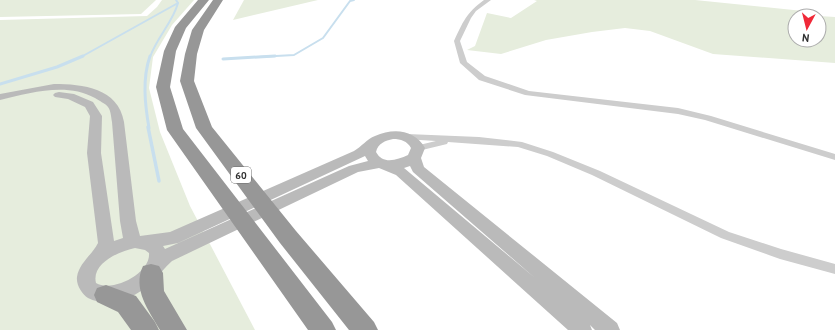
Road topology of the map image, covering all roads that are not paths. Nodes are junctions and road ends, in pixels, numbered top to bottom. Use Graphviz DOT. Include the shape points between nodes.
graph roads {
  1 [pos="204,0"];
  2 [pos="218,0"];
  3 [pos="488,0"];
  4 [pos="0,97"];
  5 [pos="0,104"];
  6 [pos="407,137"];
  7 [pos="460,139"];
  8 [pos="369,147"];
  9 [pos="416,153"];
  10 [pos="835,157"];
  11 [pos="381,164"];
  12 [pos="330,174"];
  13 [pos="140,242"];
  14 [pos="176,244"];
  15 [pos="101,255"];
  16 [pos="153,269"];
  17 [pos="835,269"];
  18 [pos="106,295"];
  19 [pos="146,330"];
  20 [pos="174,330"];
  21 [pos="323,330"];
  22 [pos="365,330"];
  23 [pos="582,330"];
  24 [pos="610,330"];
  1 -- 21 [label="highway, 60" via="181,27 170,51 163,87 175,130"];
  2 -- 22 [label="highway, 60" via="198,30 187,81 204,128 288,237"];
  3 -- 10 [label="street" via="472,13 457,40 464,63 482,78 528,93 678,111"];
  4 -- 13 [label="street" via="53,87 73,88 98,94 114,106 131,237"];
  5 -- 15 [label="street" via="46,94 70,96 90,105 96,116 94,153 106,243"];
  6 -- 7 [label="street"];
  6 -- 8 [label="street" via="384,136"];
  6 -- 9 [label="street" via="412,140"];
  7 -- 9 [label="street"];
  7 -- 17 [label="street" via="519,144 550,154 596,173 725,235"];
  8 -- 11 [label="street" via="371,157"];
  8 -- 12 [label="street"];
  9 -- 11 [label="street" via="401,164"];
  9 -- 24 [label="street" via="418,169"];
  11 -- 12 [label="street"];
  11 -- 23 [label="street" via="401,172"];
  12 -- 14 [label="street"];
  13 -- 14 [label="street"];
  13 -- 15 [label="street" via="112,248"];
  13 -- 16 [label="street" via="152,246 157,251 158,257"];
  14 -- 16 [label="street"];
  15 -- 18 [label="street" via="87,272 85,280 88,288 95,293"];
  16 -- 18 [label="street" via="132,288"];
  16 -- 20 [label="highway" via="152,293"];
  18 -- 19 [label="highway" via="127,304"];
}
